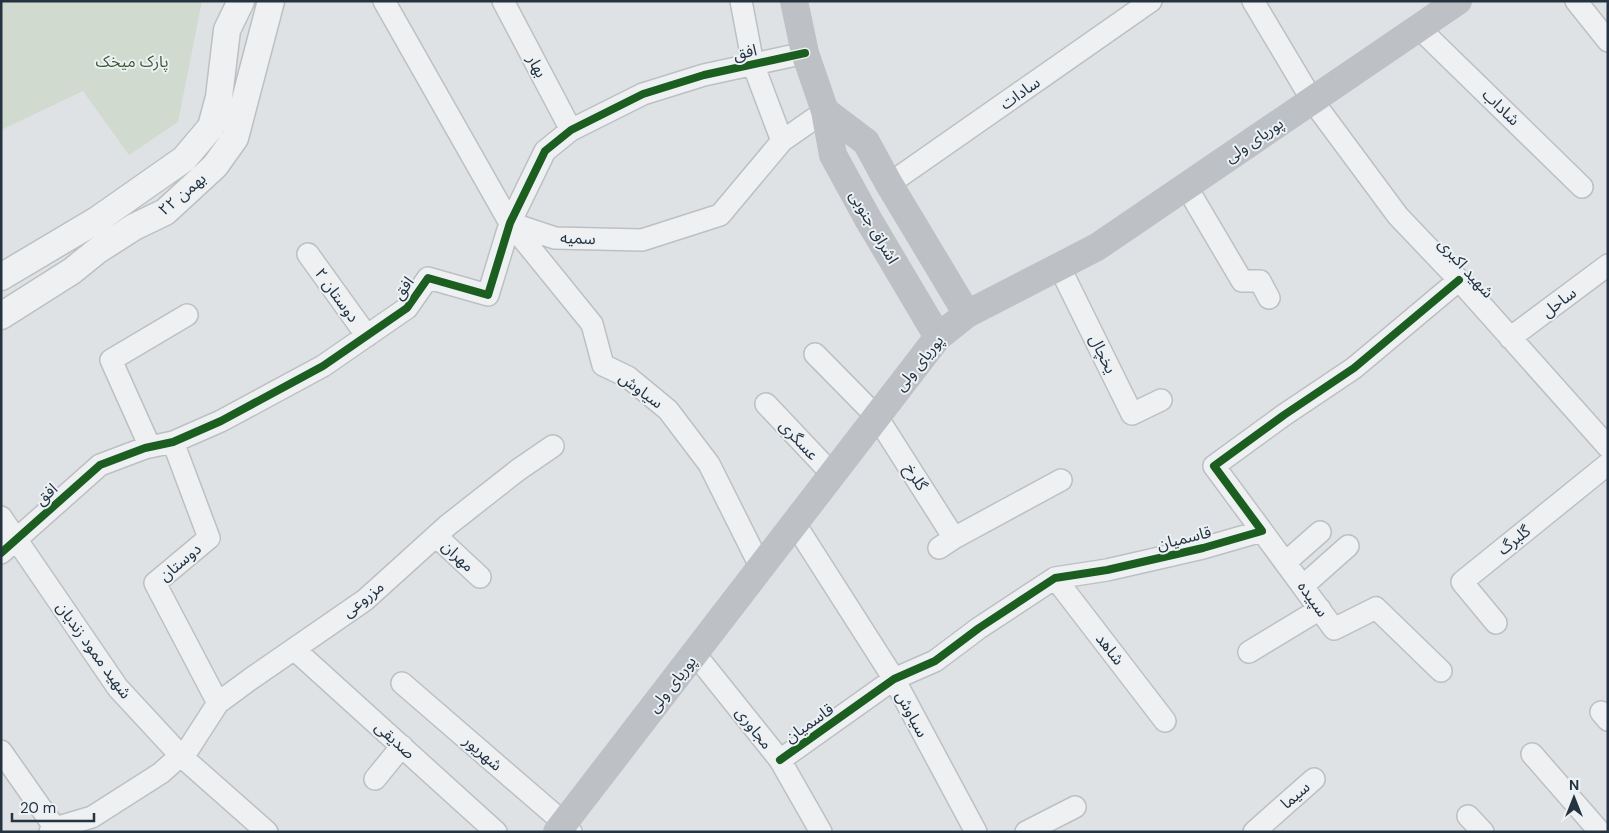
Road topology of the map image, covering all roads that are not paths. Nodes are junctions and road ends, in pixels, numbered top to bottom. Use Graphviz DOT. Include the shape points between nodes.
graph roads {
  1 [pos="241,1"];
  2 [pos="272,1"];
  3 [pos="384,1"];
  4 [pos="503,1"];
  5 [pos="741,1"];
  6 [pos="794,1"];
  7 [pos="1151,1"];
  8 [pos="1253,1"];
  9 [pos="1458,1"];
  10 [pos="1576,1"];
  11 [pos="1419,28"];
  12 [pos="1608,41"];
  13 [pos="805,53"];
  14 [pos="753,64"];
  15 [pos="1312,100"];
  16 [pos="825,111"];
  17 [pos="571,130"];
  18 [pos="782,141"];
  19 [pos="889,184"];
  20 [pos="1186,186"];
  21 [pos="1582,187"];
  22 [pos="510,223"];
  23 [pos="308,254"];
  24 [pos="1608,265"];
  25 [pos="1059,266"];
  26 [pos="1,277"];
  27 [pos="1459,280"];
  28 [pos="1269,298"];
  29 [pos="967,314"];
  30 [pos="187,315"];
  31 [pos="1,316"];
  32 [pos="367,336"];
  33 [pos="938,337"];
  34 [pos="1510,338"];
  35 [pos="815,354"];
  36 [pos="1161,400"];
  37 [pos="766,404"];
  38 [pos="877,416"];
  39 [pos="173,442"];
  40 [pos="553,446"];
  41 [pos="150,447"];
  42 [pos="1608,447"];
  43 [pos="1608,464"];
  44 [pos="833,475"];
  45 [pos="1061,480"];
  46 [pos="1,517"];
  47 [pos="795,524"];
  48 [pos="1262,531"];
  49 [pos="1320,532"];
  50 [pos="436,536"];
  51 [pos="17,539"];
  52 [pos="1348,546"];
  53 [pos="1,553"];
  54 [pos="1286,562"];
  55 [pos="761,568"];
  56 [pos="480,577"];
  57 [pos="1055,578"];
  58 [pos="1303,586"];
  59 [pos="1320,610"];
  60 [pos="1496,623"];
  61 [pos="294,649"];
  62 [pos="1249,652"];
  63 [pos="695,654"];
  64 [pos="1441,671"];
  65 [pos="894,679"];
  66 [pos="402,683"];
  67 [pos="218,703"];
  68 [pos="1165,721"];
  69 [pos="402,746"];
  70 [pos="1,751"];
  71 [pos="1532,754"];
  72 [pos="181,756"];
  73 [pos="780,760"];
  74 [pos="375,779"];
  75 [pos="1314,779"];
  76 [pos="1075,807"];
  77 [pos="1468,816"];
  78 [pos="93,824"];
  79 [pos="564,829"];
  80 [pos="52,830"];
  81 [pos="267,832"];
  82 [pos="496,832"];
  83 [pos="821,832"];
  84 [pos="976,832"];
  85 [pos="1026,832"];
  86 [pos="1254,832"];
  87 [pos="1483,832"];
  88 [pos="1600,832"];
  1 -- 26 [label="street, ۲۲ بهمن" via="227,30 219,97 211,127 184,159 97,220"];
  2 -- 31 [label="street, ۲۲ بهمن" via="235,138 215,166 165,212 134,227"];
  3 -- 22 [label="street"];
  4 -- 17 [label="street, بهار"];
  5 -- 14 [label="street"];
  6 -- 13 [label="main road, اشراق جنوبی"];
  7 -- 19 [label="street, سادات"];
  8 -- 15 [label="street, شهید اکبری"];
  9 -- 11 [label="main road, پوریای ولی"];
  10 -- 12 [label="street"];
  11 -- 15 [label="main road, پوریای ولی"];
  11 -- 21 [label="street, شاداب"];
  13 -- 14 [label="street, افق"];
  13 -- 16 [label="main road, اشراق جنوبی"];
  14 -- 17 [label="street, افق" via="643,94"];
  14 -- 18 [label="street"];
  15 -- 20 [label="main road, پوریای ولی"];
  15 -- 27 [label="street, شهید اکبری" via="1398,216"];
  16 -- 18 [label="street, سمیه"];
  16 -- 19 [label="main road" via="866,142"];
  16 -- 33 [label="main road, اشراق جنوبی" via="833,156"];
  17 -- 22 [label="street, افق" via="545,151"];
  18 -- 22 [label="street, سمیه" via="720,215 642,240 555,238"];
  19 -- 29 [label="main road"];
  20 -- 25 [label="main road, پوریای ولی" via="1097,247"];
  20 -- 28 [label="street" via="1242,281 1260,281"];
  22 -- 32 [label="street, افق" via="488,296 428,278 408,308"];
  22 -- 55 [label="street, سیاوش" via="592,324 603,365 628,377 668,410 709,464"];
  23 -- 32 [label="street, دوستان ۲"];
  24 -- 34 [label="street, ساحل"];
  25 -- 29 [label="main road, پوریای ولی"];
  25 -- 36 [label="street, یخچال" via="1132,414"];
  27 -- 34 [label="street, شهید اکبری"];
  27 -- 48 [label="street" via="1354,368 1214,466"];
  29 -- 33 [label="main road, پوریای ولی"];
  30 -- 41 [label="street" via="111,360"];
  32 -- 39 [label="street, افق" via="323,366 221,421"];
  33 -- 38 [label="main road, پوریای ولی"];
  34 -- 42 [label="street, شهید اکبری"];
  35 -- 38 [label="street, گلرخ"];
  37 -- 44 [label="street, عسگری"];
  38 -- 44 [label="main road, پوریای ولی"];
  38 -- 45 [label="street, گلرخ" via="947,543"];
  39 -- 41 [label="street, افق"];
  39 -- 67 [label="street, دوستان" via="209,538 155,583"];
  40 -- 50 [label="street, مزروعی"];
  41 -- 51 [label="street, افق" via="100,465"];
  43 -- 60 [label="street, گلبرگ" via="1462,582"];
  44 -- 47 [label="main road, پوریای ولی"];
  46 -- 51 [label="street, شهید ممود زندیان"];
  47 -- 55 [label="main road, پوریای ولی"];
  47 -- 65 [label="street, سیاوش"];
  48 -- 54 [label="street, سپیده"];
  48 -- 57 [label="street, قاسمیان" via="1108,570"];
  49 -- 54 [label="street"];
  50 -- 56 [label="street, مهران"];
  50 -- 61 [label="street, مزروعی" via="365,600"];
  51 -- 53 [label="street, افق"];
  51 -- 72 [label="street, شهید ممود زندیان" via="118,688"];
  52 -- 58 [label="street"];
  54 -- 58 [label="street, سپیده"];
  55 -- 63 [label="main road, پوریای ولی"];
  57 -- 65 [label="street, قاسمیان" via="935,660"];
  57 -- 68 [label="street, شاهد"];
  58 -- 59 [label="street, سپیده"];
  59 -- 62 [label="street"];
  59 -- 64 [label="street, سپیده" via="1334,629 1376,608"];
  61 -- 67 [label="street, مزروعی"];
  61 -- 69 [label="street, صدیقی"];
  63 -- 73 [label="street, مجاوری"];
  63 -- 79 [label="main road, پوریای ولی"];
  65 -- 73 [label="street, قاسمیان"];
  65 -- 84 [label="street, سیاوش"];
  66 -- 79 [label="street, شهریور"];
  67 -- 72 [label="street, مزروعی"];
  69 -- 74 [label="street"];
  69 -- 82 [label="street, صدیقی"];
  70 -- 80 [label="street"];
  71 -- 88 [label="street"];
  72 -- 78 [label="street, مزروعی"];
  72 -- 81 [label="street, شهید ممود زندیان"];
  73 -- 83 [label="street, مجاوری"];
  75 -- 86 [label="street, سیما"];
  76 -- 85 [label="street"];
  77 -- 87 [label="street"];
  78 -- 80 [label="street, مزروعی"];
}
